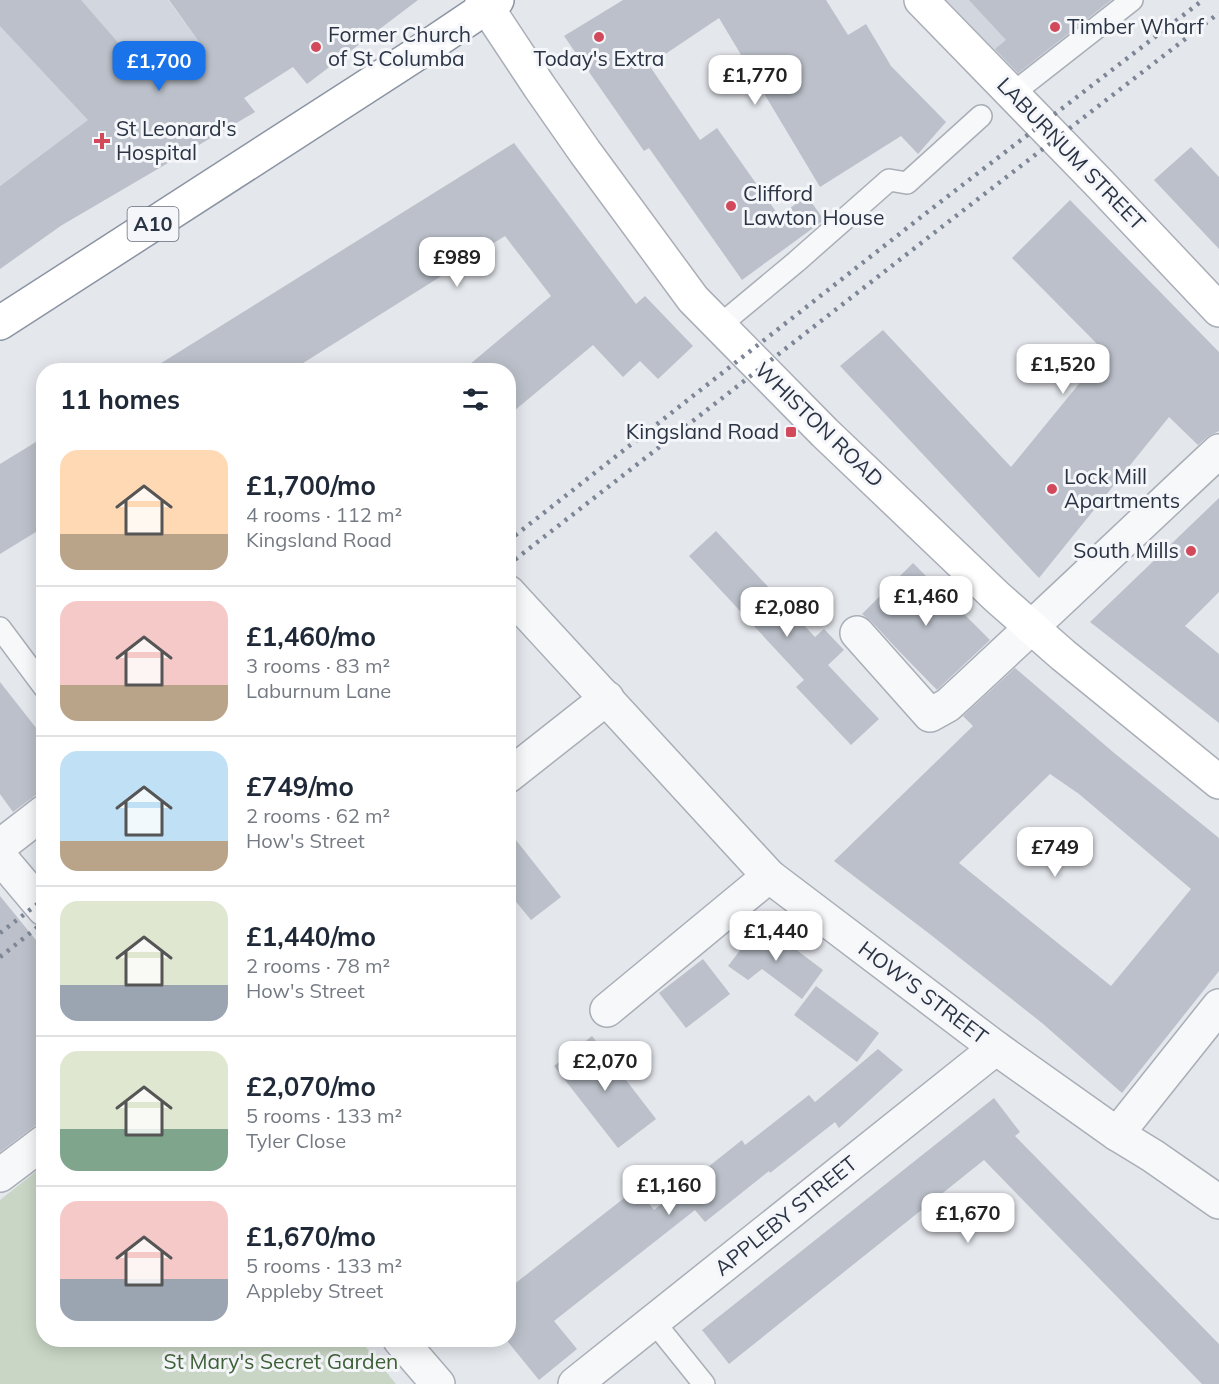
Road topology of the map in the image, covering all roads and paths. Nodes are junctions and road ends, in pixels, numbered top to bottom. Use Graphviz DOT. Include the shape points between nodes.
graph roads {
  1 [pos="921,0"];
  2 [pos="1131,0"];
  3 [pos="488,2"];
  4 [pos="1012,94"];
  5 [pos="981,116"];
  6 [pos="1219,310"];
  7 [pos="0,323"];
  8 [pos="719,326"];
  9 [pos="1219,451"];
  10 [pos="516,601"];
  11 [pos="0,628"];
  12 [pos="1032,628"];
  13 [pos="857,633"];
  14 [pos="36,676"];
  15 [pos="607,698"];
  16 [pos="516,770"];
  17 [pos="1219,782"];
  18 [pos="36,818"];
  19 [pos="0,846"];
  20 [pos="0,856"];
  21 [pos="769,876"];
  22 [pos="36,899"];
  23 [pos="1219,1006"];
  24 [pos="607,1010"];
  25 [pos="996,1048"];
  26 [pos="1117,1134"];
  27 [pos="36,1148"];
  28 [pos="0,1175"];
  29 [pos="1219,1202"];
  30 [pos="654,1322"];
  31 [pos="406,1347"];
  32 [pos="438,1384"];
  33 [pos="575,1384"];
  34 [pos="704,1384"];
  1 -- 4 [label="main road, LABURNUM STREET"];
  2 -- 4 [label="lane"];
  3 -- 7 [label="main road, A10" via="412,57"];
  3 -- 8 [label="main road, WHISTON ROAD" via="572,133 693,299"];
  4 -- 6 [label="main road, LABURNUM STREET"];
  5 -- 8 [label="lane" via="907,183 889,180"];
  8 -- 12 [label="main road, WHISTON ROAD" via="825,433"];
  9 -- 12 [label="street"];
  10 -- 15 [label="street, HOW'S STREET"];
  11 -- 14 [label="lane"];
  12 -- 13 [label="street" via="948,705 930,715"];
  12 -- 17 [label="main road, WHISTON ROAD"];
  15 -- 16 [label="street"];
  15 -- 21 [label="street, HOW'S STREET"];
  18 -- 19 [label="street"];
  20 -- 22 [label="street"];
  21 -- 24 [label="street"];
  21 -- 25 [label="street, HOW'S STREET"];
  23 -- 26 [label="street"];
  25 -- 26 [label="street, HOW'S STREET"];
  25 -- 30 [label="street, APPLEBY STREET"];
  26 -- 29 [label="street, HOW'S STREET"];
  27 -- 28 [label="street"];
  30 -- 33 [label="street, APPLEBY STREET"];
  30 -- 34 [label="lane"];
  31 -- 32 [label="street"];
}
